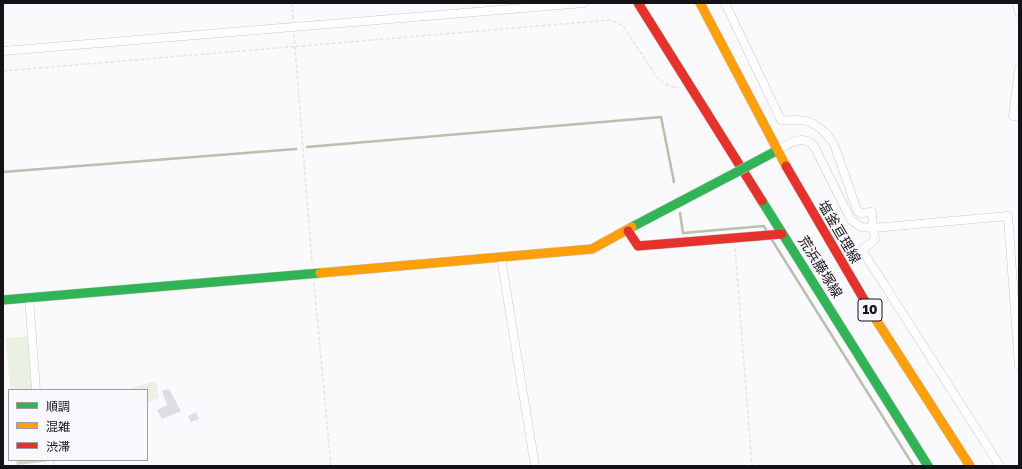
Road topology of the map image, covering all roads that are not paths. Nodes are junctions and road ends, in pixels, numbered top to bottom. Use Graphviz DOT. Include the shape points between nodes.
graph roads {
  1 [pos="584,3"];
  2 [pos="638,3"];
  3 [pos="700,3"];
  4 [pos="725,3"];
  5 [pos="1017,3"];
  6 [pos="1019,12"];
  7 [pos="3,51"];
  8 [pos="1019,69"];
  9 [pos="1019,117"];
  10 [pos="776,151"];
  11 [pos="873,228"];
  12 [pos="628,231"];
  13 [pos="782,234"];
  14 [pos="501,258"];
  15 [pos="29,298"];
  16 [pos="3,300"];
  17 [pos="1019,366"];
  18 [pos="36,389"];
  19 [pos="535,466"];
  20 [pos="928,466"];
  21 [pos="970,466"];
  22 [pos="1000,466"];
  1 -- 7 [label="street"];
  2 -- 13 [label="street, 荒浜藤塚線"];
  3 -- 10 [label="street, 塩釜亘理線 / 10"];
  4 -- 11 [label="street" via="781,120 805,120 814,123 828,134 834,144 857,210 860,213 872,212"];
  5 -- 6 [label="street"];
  8 -- 9 [label="street" via="1013,116"];
  10 -- 11 [label="street" via="795,140 811,142 851,220 861,227"];
  10 -- 12 [label="street, bridge"];
  10 -- 21 [label="street, 塩釜亘理線 / 10" via="902,363"];
  11 -- 17 [label="street" via="1008,216"];
  11 -- 22 [label="street" via="875,240 863,249 864,253"];
  12 -- 13 [label="street" via="638,246"];
  12 -- 14 [label="street" via="592,249"];
  13 -- 20 [label="street, 荒浜藤塚線"];
  14 -- 15 [label="street"];
  14 -- 19 [label="street"];
  15 -- 16 [label="street"];
  15 -- 18 [label="street"];
}
